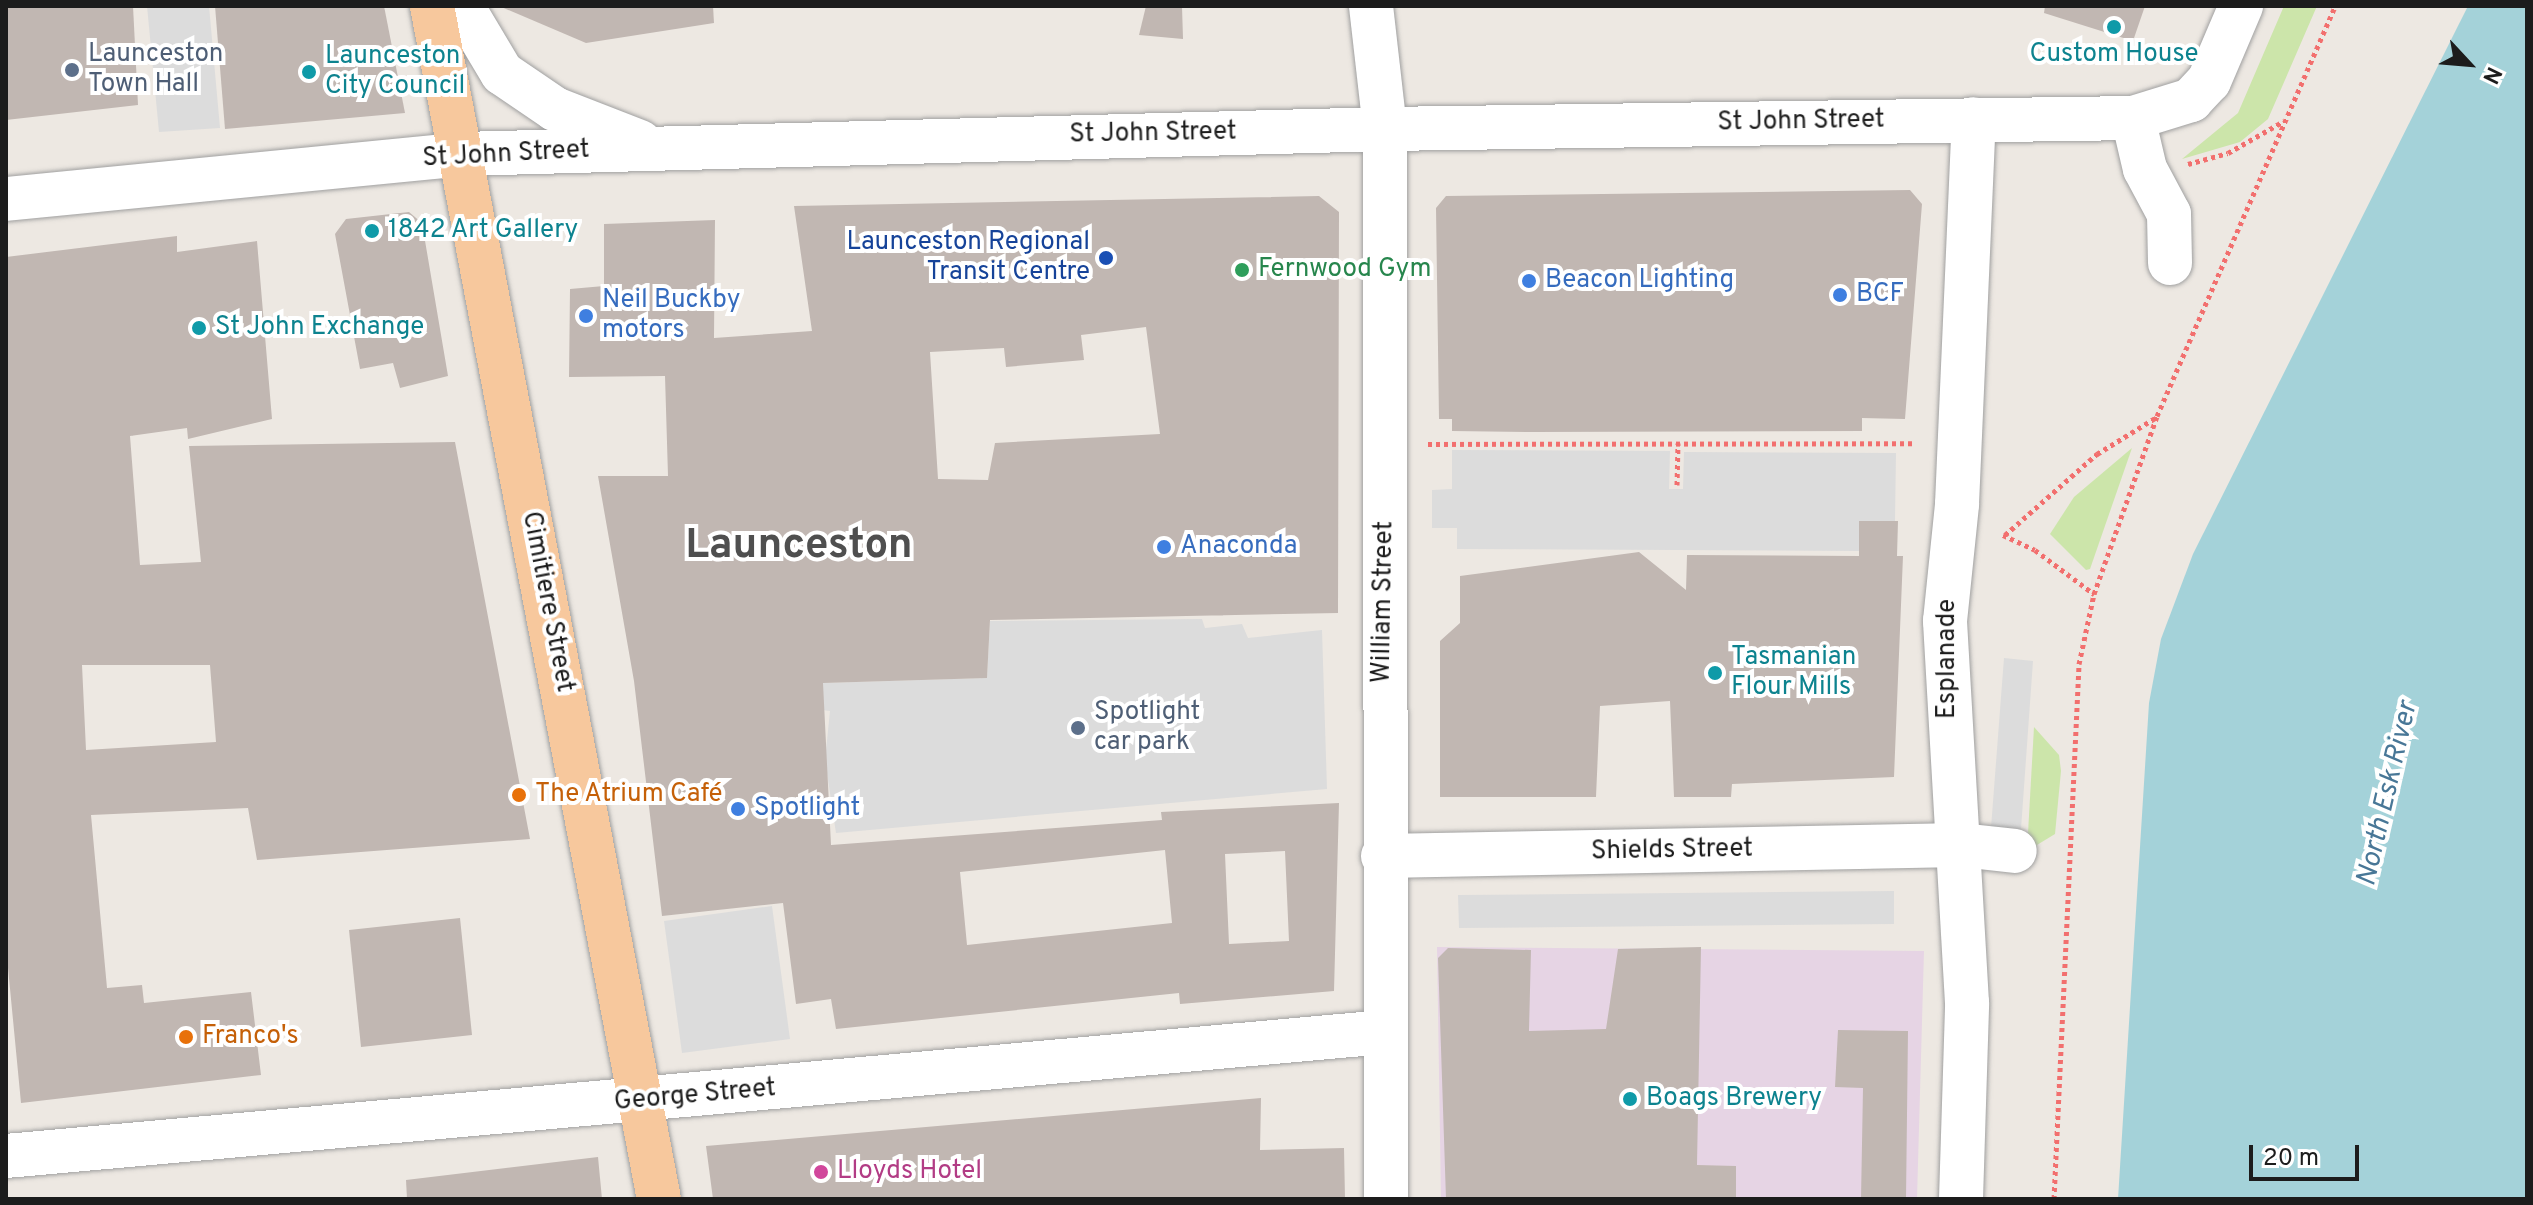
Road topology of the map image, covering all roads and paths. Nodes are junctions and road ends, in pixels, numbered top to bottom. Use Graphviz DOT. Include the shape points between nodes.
graph roads {
  1 [pos="432,6"];
  2 [pos="462,6"];
  3 [pos="1371,6"];
  4 [pos="2241,6"];
  5 [pos="2335,6"];
  6 [pos="2133,118"];
  7 [pos="1974,119"];
  8 [pos="2285,121"];
  9 [pos="1385,129"];
  10 [pos="657,149"];
  11 [pos="462,154"];
  12 [pos="2176,165"];
  13 [pos="6,199"];
  14 [pos="2170,263"];
  15 [pos="2157,416"];
  16 [pos="1678,443"];
  17 [pos="1915,443"];
  18 [pos="1428,444"];
  19 [pos="1677,485"];
  20 [pos="1954,530"];
  21 [pos="2005,535"];
  22 [pos="2094,594"];
  23 [pos="1961,845"];
  24 [pos="2015,851"];
  25 [pos="1383,856"];
  26 [pos="1384,1032"];
  27 [pos="641,1101"];
  28 [pos="6,1156"];
  29 [pos="659,1199"];
  30 [pos="1386,1199"];
  31 [pos="1961,1199"];
  32 [pos="2054,1199"];
  1 -- 11 [label="main road, Cimitiere Street"];
  2 -- 10 [label="street" via="491,60 528,93"];
  3 -- 9 [label="street, William Street"];
  4 -- 6 [label="street, St John Street" via="2209,81 2191,100"];
  5 -- 8 [label="path"];
  6 -- 7 [label="street, St John Street"];
  6 -- 14 [label="street" via="2145,169 2169,214"];
  7 -- 9 [label="street, St John Street"];
  7 -- 20 [label="street, Esplanade"];
  8 -- 12 [label="path" via="2228,153"];
  8 -- 15 [label="path"];
  9 -- 10 [label="street, St John Street"];
  9 -- 25 [label="street, William Street"];
  10 -- 11 [label="street, St John Street"];
  11 -- 13 [label="street, St John Street"];
  11 -- 27 [label="main road, Cimitiere Street"];
  15 -- 21 [label="path" via="2097,454"];
  15 -- 22 [label="path"];
  16 -- 17 [label="path"];
  16 -- 18 [label="path"];
  16 -- 19 [label="path"];
  20 -- 21 [label="path"];
  20 -- 23 [label="street, Esplanade" via="1945,681"];
  21 -- 22 [label="path"];
  22 -- 32 [label="path" via="2079,664"];
  23 -- 24 [label="street, Shields Street"];
  23 -- 25 [label="street, Shields Street"];
  23 -- 31 [label="street, Esplanade" via="1967,1003"];
  25 -- 26 [label="street, William Street"];
  26 -- 27 [label="street, George Street"];
  26 -- 30 [label="street, William Street"];
  27 -- 28 [label="street, George Street"];
  27 -- 29 [label="main road, Cimitiere Street"];
}
